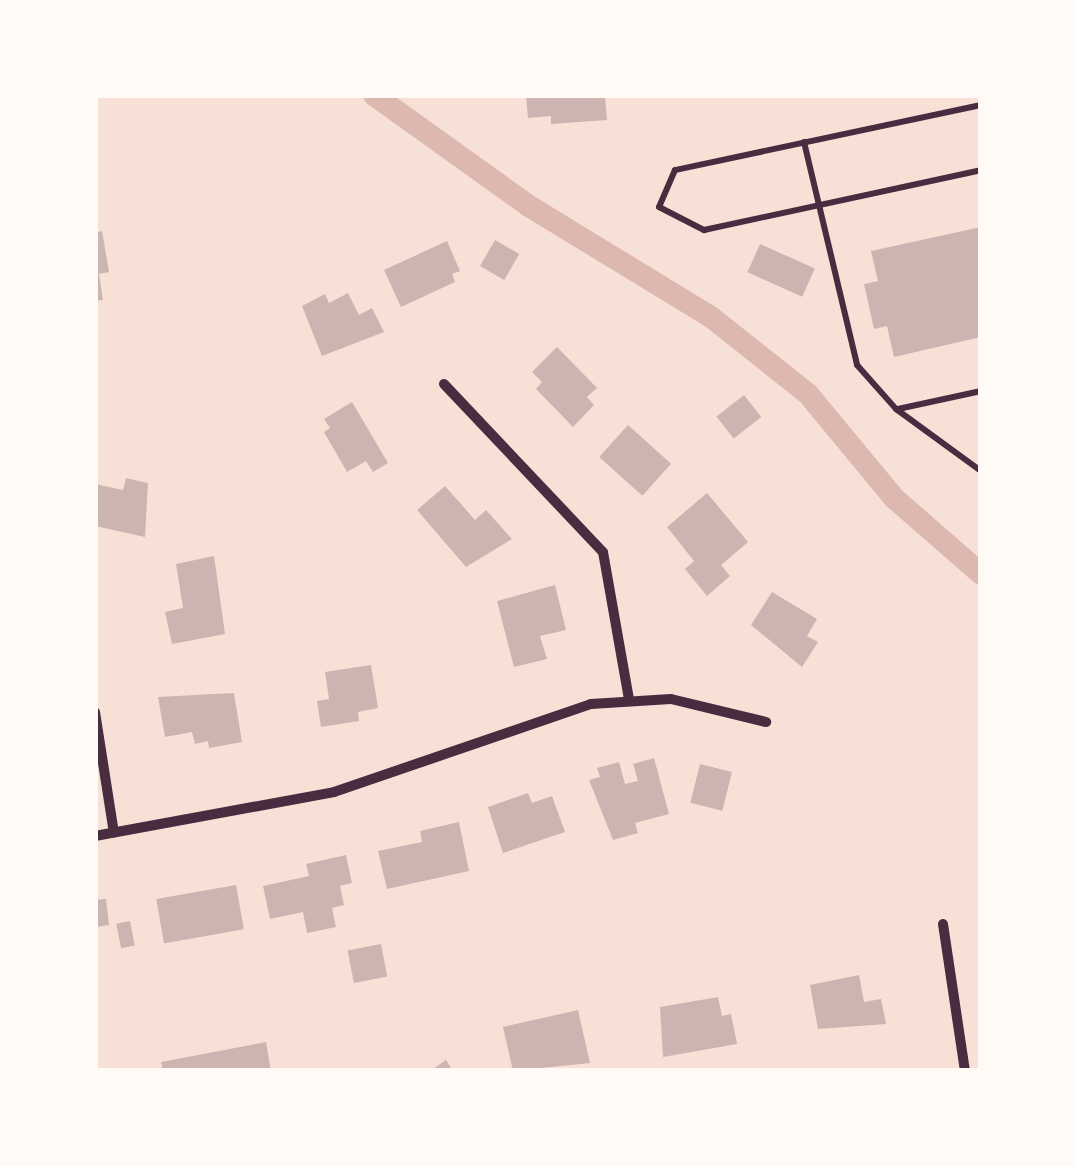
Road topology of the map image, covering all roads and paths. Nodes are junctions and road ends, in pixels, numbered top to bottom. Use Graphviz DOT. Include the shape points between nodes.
graph roads {
  1 [pos="981,106"];
  2 [pos="804,142"];
  3 [pos="981,170"];
  4 [pos="818,205"];
  5 [pos="444,384"];
  6 [pos="981,391"];
  7 [pos="896,409"];
  8 [pos="981,461"];
  9 [pos="970,463"];
  10 [pos="981,471"];
  11 [pos="629,699"];
  12 [pos="95,712"];
  13 [pos="766,722"];
  14 [pos="114,833"];
  15 [pos="95,836"];
  16 [pos="943,924"];
  17 [pos="965,1071"];
  1 -- 2 [label="lane"];
  2 -- 4 [label="lane"];
  2 -- 4 [label="lane" via="674,170 659,207 704,230"];
  3 -- 4 [label="lane"];
  4 -- 7 [label="lane" via="857,365"];
  5 -- 11 [label="street" via="603,552"];
  6 -- 7 [label="lane"];
  7 -- 9 [label="lane"];
  8 -- 9 [label="lane"];
  9 -- 10 [label="lane"];
  11 -- 13 [label="street" via="694,702"];
  11 -- 14 [label="street" via="573,709 334,792"];
  12 -- 14 [label="street"];
  14 -- 15 [label="street"];
  16 -- 17 [label="street"];
}
